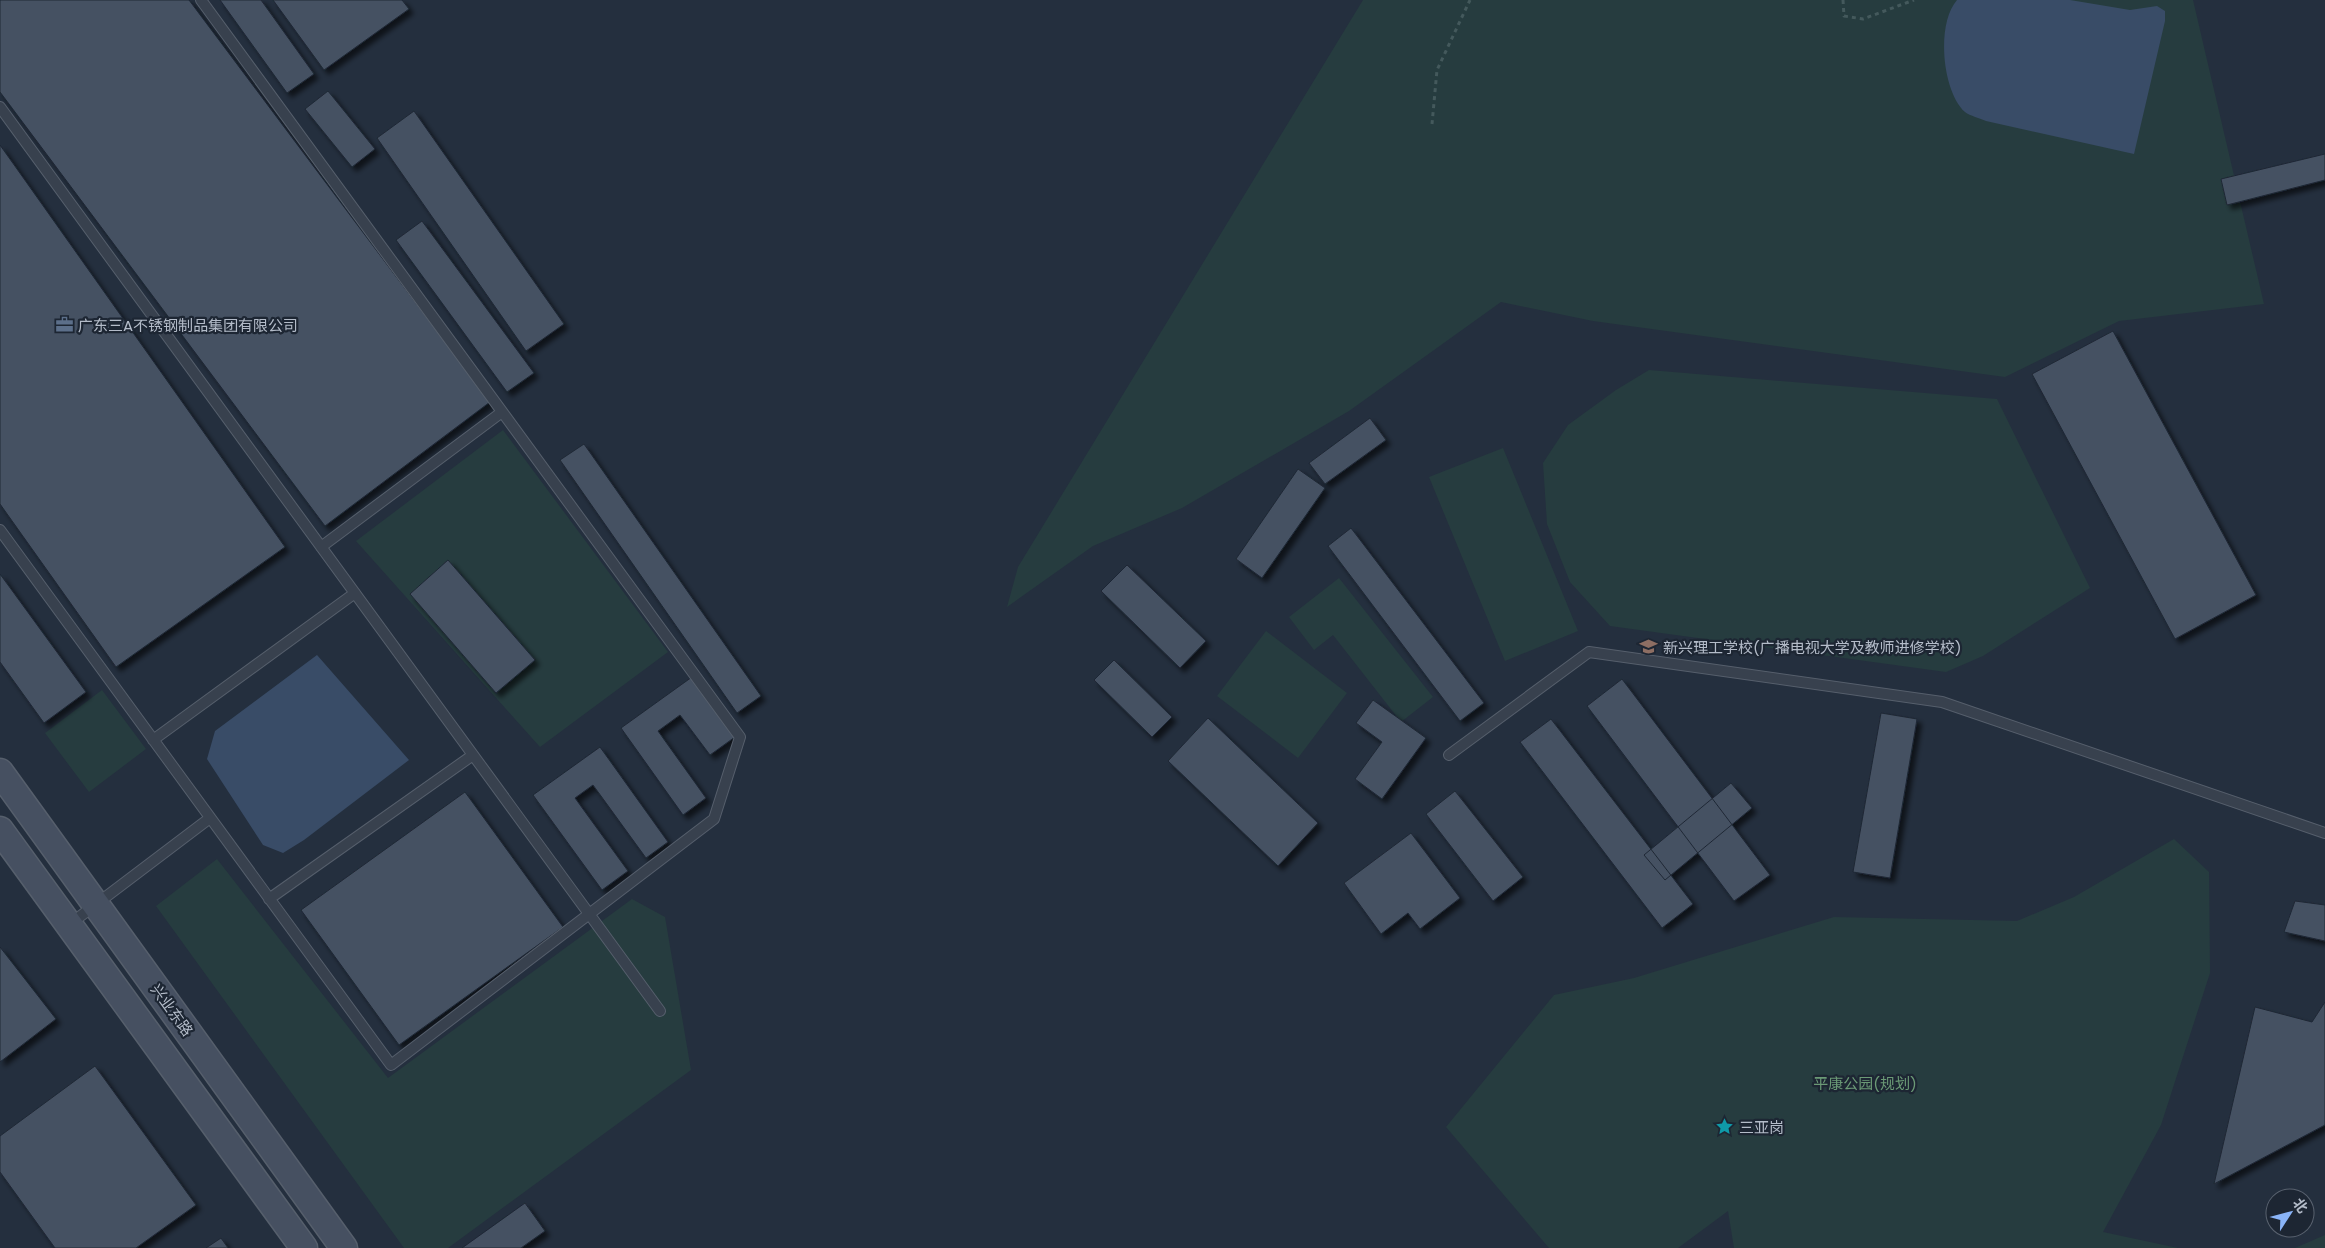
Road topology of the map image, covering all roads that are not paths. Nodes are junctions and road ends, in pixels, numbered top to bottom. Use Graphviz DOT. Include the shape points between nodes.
graph roads {
  1 [pos="201,0"];
  2 [pos="0,107"];
  3 [pos="502,412"];
  4 [pos="0,530"];
  5 [pos="321,547"];
  6 [pos="355,594"];
  7 [pos="153,740"];
  8 [pos="473,755"];
  9 [pos="1449,755"];
  10 [pos="0,772"];
  11 [pos="210,818"];
  12 [pos="0,830"];
  13 [pos="2325,833"];
  14 [pos="269,899"];
  15 [pos="96,904"];
  16 [pos="589,914"];
  17 [pos="69,924"];
  18 [pos="660,1011"];
  19 [pos="304,1248"];
  20 [pos="344,1248"];
  1 -- 3 [label="lane"];
  2 -- 5 [label="lane"];
  3 -- 5 [label="lane"];
  3 -- 16 [label="lane" via="740,737 714,819"];
  4 -- 7 [label="lane"];
  5 -- 6 [label="lane"];
  6 -- 7 [label="lane"];
  6 -- 8 [label="lane"];
  7 -- 11 [label="lane"];
  8 -- 14 [label="lane"];
  8 -- 16 [label="lane"];
  9 -- 13 [label="lane" via="1589,652 1942,702"];
  10 -- 15 [label="street, 兴业东路"];
  11 -- 14 [label="lane"];
  11 -- 15 [label="lane"];
  12 -- 17 [label="street"];
  14 -- 16 [label="lane" via="391,1065"];
  15 -- 17 [label="lane"];
  15 -- 20 [label="street, 兴业东路"];
  16 -- 18 [label="lane"];
  17 -- 19 [label="street"];
}
